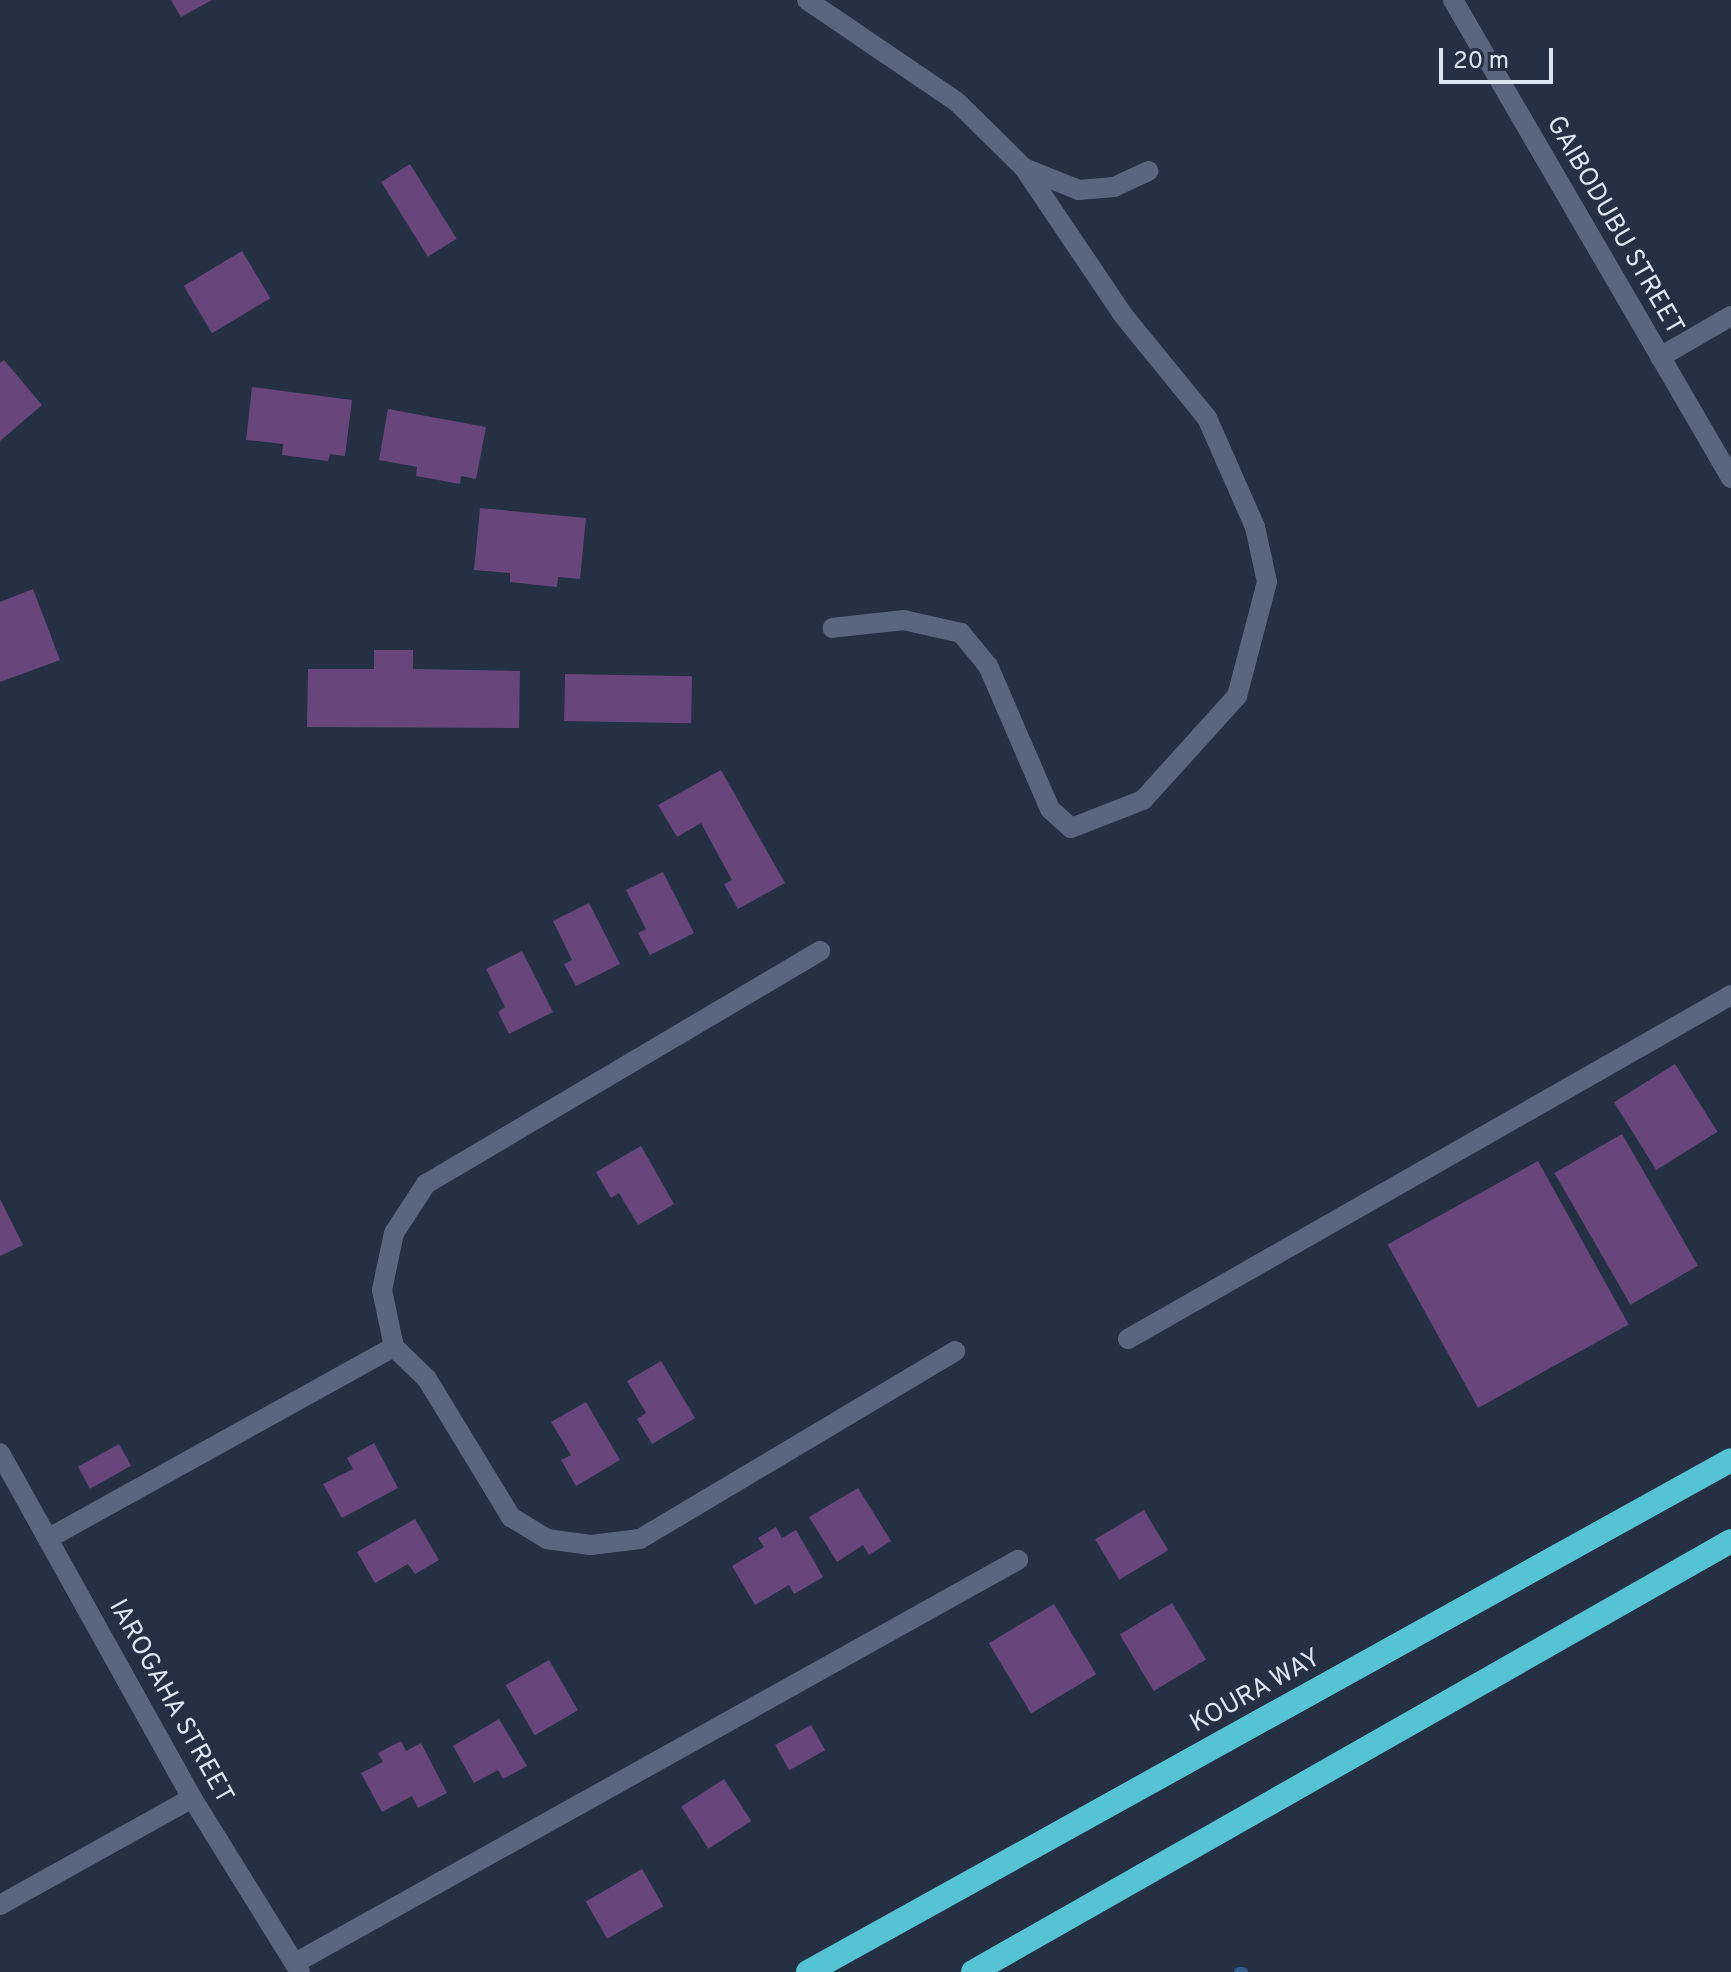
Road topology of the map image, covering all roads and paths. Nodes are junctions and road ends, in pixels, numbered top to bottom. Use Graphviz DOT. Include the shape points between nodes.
graph roads {
  1 [pos="807,0"];
  2 [pos="1453,0"];
  3 [pos="1024,168"];
  4 [pos="1149,171"];
  5 [pos="1731,316"];
  6 [pos="1660,357"];
  7 [pos="1731,478"];
  8 [pos="832,628"];
  9 [pos="820,951"];
  10 [pos="1731,995"];
  11 [pos="1128,1339"];
  12 [pos="394,1347"];
  13 [pos="955,1351"];
  14 [pos="0,1453"];
  15 [pos="1731,1460"];
  16 [pos="49,1538"];
  17 [pos="1731,1541"];
  18 [pos="1018,1560"];
  19 [pos="192,1798"];
  20 [pos="0,1905"];
  21 [pos="298,1968"];
  22 [pos="808,1972"];
  23 [pos="973,1972"];
  1 -- 3 [label="street" via="957,102"];
  2 -- 6 [label="street, GAIBODUBU STREET"];
  3 -- 4 [label="street" via="1079,190 1114,187"];
  3 -- 8 [label="street" via="1123,315 1207,418 1255,527 1267,582 1237,696 1143,800 1071,828 1050,809 988,666 961,633 904,620"];
  5 -- 6 [label="street"];
  6 -- 7 [label="street, GAIBODUBU STREET"];
  9 -- 12 [label="street" via="426,1184 394,1233 382,1290"];
  10 -- 11 [label="street"];
  12 -- 13 [label="street" via="427,1379 511,1517 547,1539 591,1545 640,1539"];
  12 -- 16 [label="street"];
  14 -- 16 [label="street, IAROGAHA STREET"];
  15 -- 22 [label="highway, KOURA WAY"];
  16 -- 19 [label="street, IAROGAHA STREET"];
  17 -- 23 [label="highway"];
  18 -- 21 [label="street"];
  19 -- 20 [label="street"];
  19 -- 21 [label="street, IAROGAHA STREET"];
}
